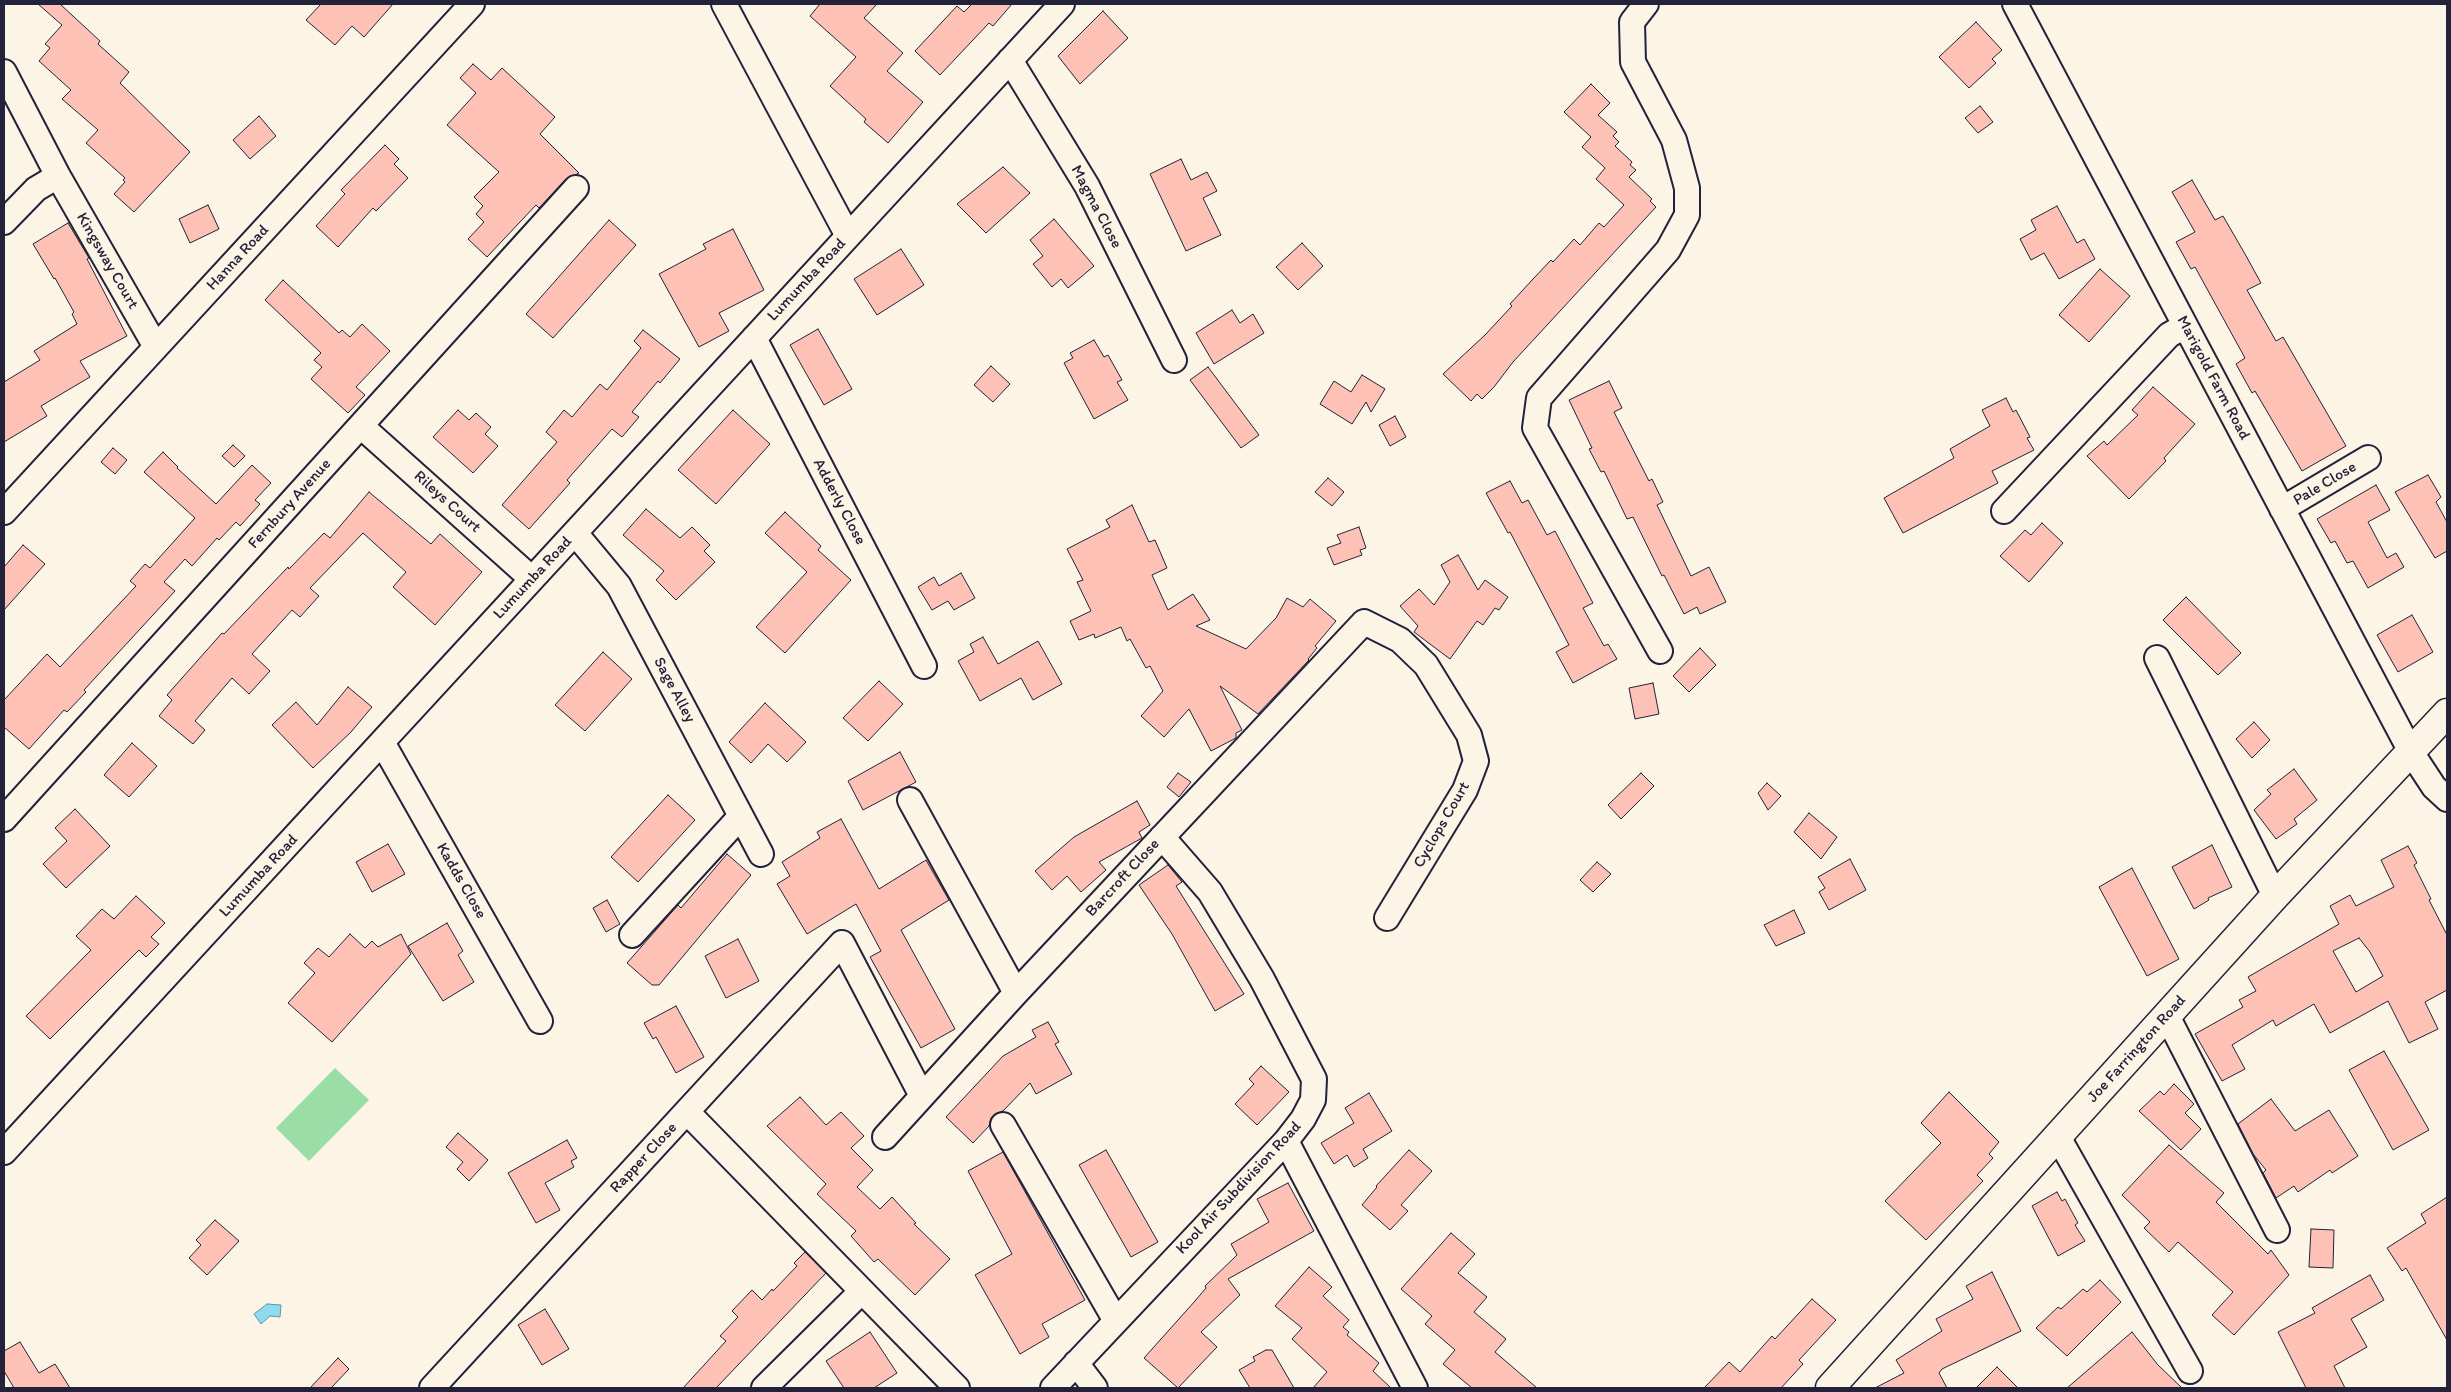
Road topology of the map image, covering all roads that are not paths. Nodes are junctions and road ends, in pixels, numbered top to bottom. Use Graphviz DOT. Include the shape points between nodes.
graph roads {
  1 [pos="472,4"];
  2 [pos="724,4"];
  3 [pos="1062,4"];
  4 [pos="1646,4"];
  5 [pos="2015,4"];
  6 [pos="1010,60"];
  7 [pos="4,72"];
  8 [pos="58,176"];
  9 [pos="576,188"];
  10 [pos="4,222"];
  11 [pos="848,236"];
  12 [pos="2185,326"];
  13 [pos="754,338"];
  14 [pos="156,347"];
  15 [pos="1174,360"];
  16 [pos="361,426"];
  17 [pos="2368,458"];
  18 [pos="2282,509"];
  19 [pos="2004,510"];
  20 [pos="4,512"];
  21 [pos="575,533"];
  22 [pos="532,579"];
  23 [pos="1364,622"];
  24 [pos="1660,651"];
  25 [pos="2157,658"];
  26 [pos="924,666"];
  27 [pos="2447,713"];
  28 [pos="382,742"];
  29 [pos="2411,752"];
  30 [pos="2447,798"];
  31 [pos="910,800"];
  32 [pos="740,817"];
  33 [pos="4,819"];
  34 [pos="1162,837"];
  35 [pos="761,854"];
  36 [pos="2275,896"];
  37 [pos="1387,918"];
  38 [pos="632,935"];
  39 [pos="1016,994"];
  40 [pos="2167,1016"];
  41 [pos="540,1021"];
  42 [pos="922,1096"];
  43 [pos="687,1112"];
  44 [pos="1002,1125"];
  45 [pos="885,1137"];
  46 [pos="2058,1137"];
  47 [pos="1286,1141"];
  48 [pos="4,1152"];
  49 [pos="2277,1230"];
  50 [pos="862,1291"];
  51 [pos="1116,1321"];
  52 [pos="1076,1363"];
  53 [pos="2190,1371"];
  54 [pos="432,1388"];
  55 [pos="764,1388"];
  56 [pos="957,1388"];
  57 [pos="1053,1388"];
  58 [pos="1095,1388"];
  59 [pos="1415,1388"];
  60 [pos="1830,1388"];
  1 -- 14 [label="street, Hanna Road"];
  2 -- 11 [label="street"];
  3 -- 6 [label="street, Lumumba Road"];
  4 -- 24 [label="street" via="1632,22 1633,62 1674,140 1687,188 1687,215 1668,250 1539,398 1535,428"];
  5 -- 12 [label="street, Marigold Farm Road"];
  6 -- 11 [label="street, Lumumba Road"];
  6 -- 15 [label="street, Magma Close" via="1087,186"];
  7 -- 8 [label="street, Kingsway Court"];
  8 -- 10 [label="street" via="36,189"];
  8 -- 14 [label="street, Kingsway Court"];
  9 -- 16 [label="street, Fernbury Avenue"];
  11 -- 13 [label="street, Lumumba Road"];
  12 -- 18 [label="street, Marigold Farm Road"];
  12 -- 19 [label="street" via="2169,335"];
  13 -- 21 [label="street, Lumumba Road"];
  13 -- 26 [label="street, Adderly Close"];
  14 -- 20 [label="street, Hanna Road"];
  16 -- 22 [label="street, Rileys Court"];
  16 -- 33 [label="street, Fernbury Avenue"];
  17 -- 18 [label="street, Pale Close"];
  18 -- 29 [label="street, Marigold Farm Road"];
  21 -- 22 [label="street, Lumumba Road"];
  21 -- 32 [label="street, Sage Alley" via="619,586"];
  22 -- 28 [label="street, Lumumba Road"];
  23 -- 34 [label="street, Barcroft Close"];
  23 -- 37 [label="street, Cyclops Court" via="1400,640 1426,665 1469,735 1476,761 1465,790"];
  25 -- 36 [label="street"];
  27 -- 29 [label="main road, Joe Farrington Road"];
  28 -- 41 [label="street, Kadds Close"];
  28 -- 48 [label="street, Lumumba Road"];
  29 -- 30 [label="street, Marigold Farm Road" via="2434,787"];
  29 -- 36 [label="main road, Joe Farrington Road"];
  31 -- 39 [label="street"];
  32 -- 35 [label="street, Sage Alley"];
  32 -- 38 [label="street"];
  34 -- 39 [label="street, Barcroft Close"];
  34 -- 47 [label="street, Kool Air Subdivision Road" via="1210,892 1262,979 1314,1079 1313,1100"];
  36 -- 40 [label="main road, Joe Farrington Road"];
  39 -- 42 [label="street, Barcroft Close"];
  40 -- 46 [label="main road, Joe Farrington Road"];
  40 -- 49 [label="street"];
  42 -- 43 [label="street" via="842,943"];
  42 -- 45 [label="street, Barcroft Close"];
  43 -- 50 [label="street, Rapper Close"];
  43 -- 54 [label="street, Rapper Close"];
  44 -- 51 [label="street"];
  46 -- 53 [label="street"];
  46 -- 60 [label="main road, Joe Farrington Road"];
  47 -- 51 [label="street, Kool Air Subdivision Road"];
  47 -- 59 [label="street"];
  50 -- 55 [label="street"];
  50 -- 56 [label="street, Rapper Close"];
  51 -- 52 [label="street, Kool Air Subdivision Road"];
  52 -- 57 [label="street, Kool Air Subdivision Road"];
  52 -- 58 [label="street"];
}
